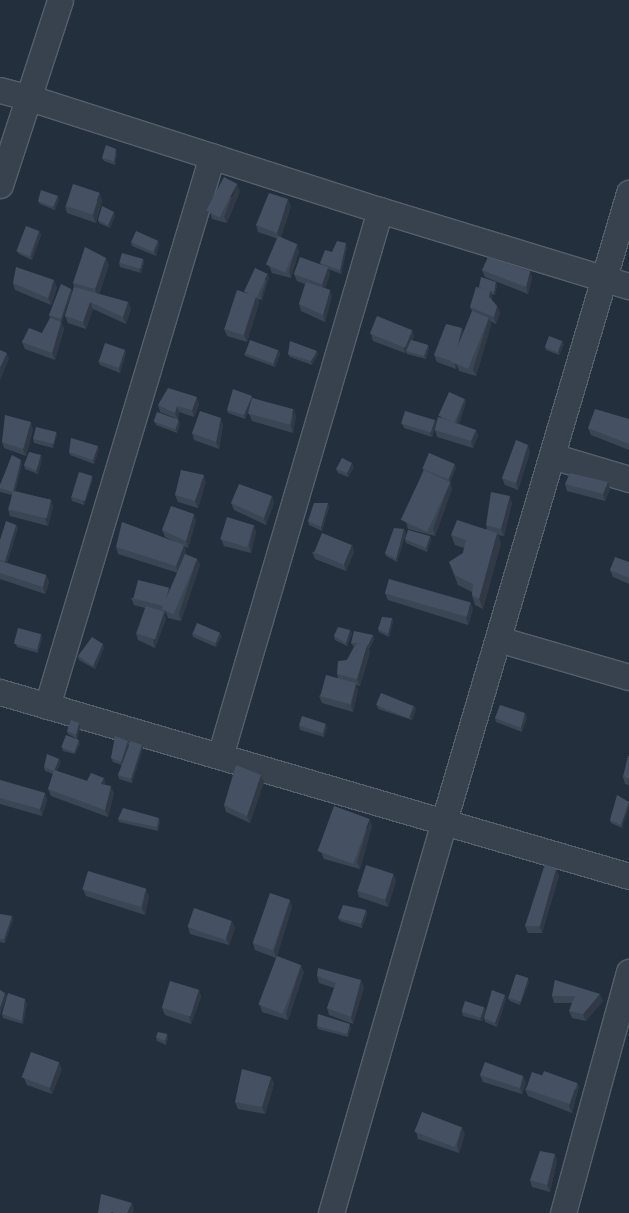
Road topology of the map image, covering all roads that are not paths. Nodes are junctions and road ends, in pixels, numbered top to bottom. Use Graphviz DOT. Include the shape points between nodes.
graph roads {
  1 [pos="60,0"];
  2 [pos="0,90"];
  3 [pos="27,96"];
  4 [pos="212,156"];
  5 [pos="0,185"];
  6 [pos="629,193"];
  7 [pos="380,210"];
  8 [pos="602,278"];
  9 [pos="629,286"];
  10 [pos="552,456"];
  11 [pos="629,480"];
  12 [pos="498,639"];
  13 [pos="629,677"];
  14 [pos="0,692"];
  15 [pos="47,706"];
  16 [pos="220,756"];
  17 [pos="444,821"];
  18 [pos="629,876"];
  19 [pos="629,972"];
  20 [pos="331,1213"];
  21 [pos="563,1213"];
  1 -- 3 [label="street"];
  2 -- 3 [label="street"];
  3 -- 4 [label="street"];
  3 -- 5 [label="street"];
  4 -- 7 [label="street"];
  4 -- 15 [label="street"];
  6 -- 8 [label="street"];
  7 -- 8 [label="street"];
  7 -- 16 [label="street"];
  8 -- 9 [label="street"];
  8 -- 10 [label="street"];
  10 -- 11 [label="street"];
  10 -- 12 [label="street"];
  12 -- 13 [label="street"];
  12 -- 17 [label="street"];
  14 -- 15 [label="street"];
  15 -- 16 [label="street"];
  16 -- 17 [label="street"];
  17 -- 18 [label="street"];
  17 -- 20 [label="street"];
  19 -- 21 [label="street"];
}
